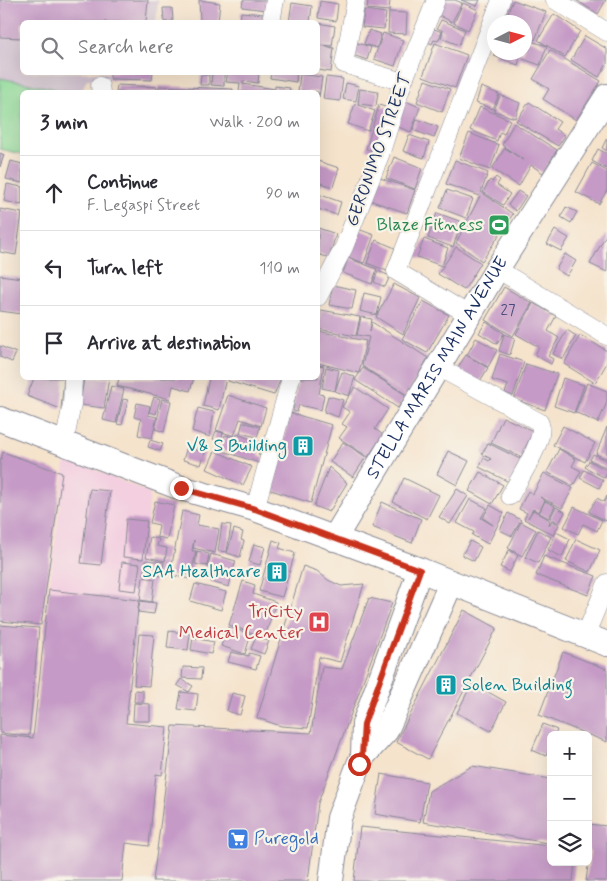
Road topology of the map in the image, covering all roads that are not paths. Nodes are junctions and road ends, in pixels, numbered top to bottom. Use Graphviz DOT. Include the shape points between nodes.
graph roads {
  1 [pos="275,0"];
  2 [pos="356,0"];
  3 [pos="436,0"];
  4 [pos="501,0"];
  5 [pos="555,0"];
  6 [pos="271,20"];
  7 [pos="607,32"];
  8 [pos="403,82"];
  9 [pos="607,96"];
  10 [pos="497,269"];
  11 [pos="322,278"];
  12 [pos="469,315"];
  13 [pos="605,330"];
  14 [pos="438,367"];
  15 [pos="73,380"];
  16 [pos="290,380"];
  17 [pos="0,419"];
  18 [pos="64,444"];
  19 [pos="510,496"];
  20 [pos="255,509"];
  21 [pos="334,539"];
  22 [pos="420,570"];
  23 [pos="451,583"];
  24 [pos="607,583"];
  25 [pos="585,636"];
  26 [pos="607,644"];
  27 [pos="362,756"];
  28 [pos="331,881"];
  1 -- 6 [label="street"];
  2 -- 8 [label="street" via="344,64"];
  3 -- 8 [label="street, GERONIMO STREET"];
  4 -- 12 [label="street" via="396,271"];
  5 -- 7 [label="street"];
  8 -- 11 [label="street, GERONIMO STREET" via="344,247"];
  9 -- 10 [label="main road, STELLA MARIS MAIN AVENUE"];
  10 -- 12 [label="main road, STELLA MARIS MAIN AVENUE"];
  10 -- 13 [label="street"];
  12 -- 14 [label="main road, STELLA MARIS MAIN AVENUE"];
  14 -- 19 [label="street" via="542,426 540,439"];
  14 -- 21 [label="main road, STELLA MARIS MAIN AVENUE"];
  15 -- 18 [label="street"];
  16 -- 20 [label="street"];
  17 -- 18 [label="main road"];
  18 -- 20 [label="main road" via="181,488"];
  20 -- 21 [label="main road"];
  21 -- 22 [label="main road"];
  22 -- 23 [label="main road"];
  22 -- 27 [label="main road" via="364,724"];
  23 -- 25 [label="main road"];
  23 -- 27 [label="main road" via="386,731"];
  24 -- 25 [label="street"];
  25 -- 26 [label="main road"];
  27 -- 28 [label="main road" via="339,818"];
}
